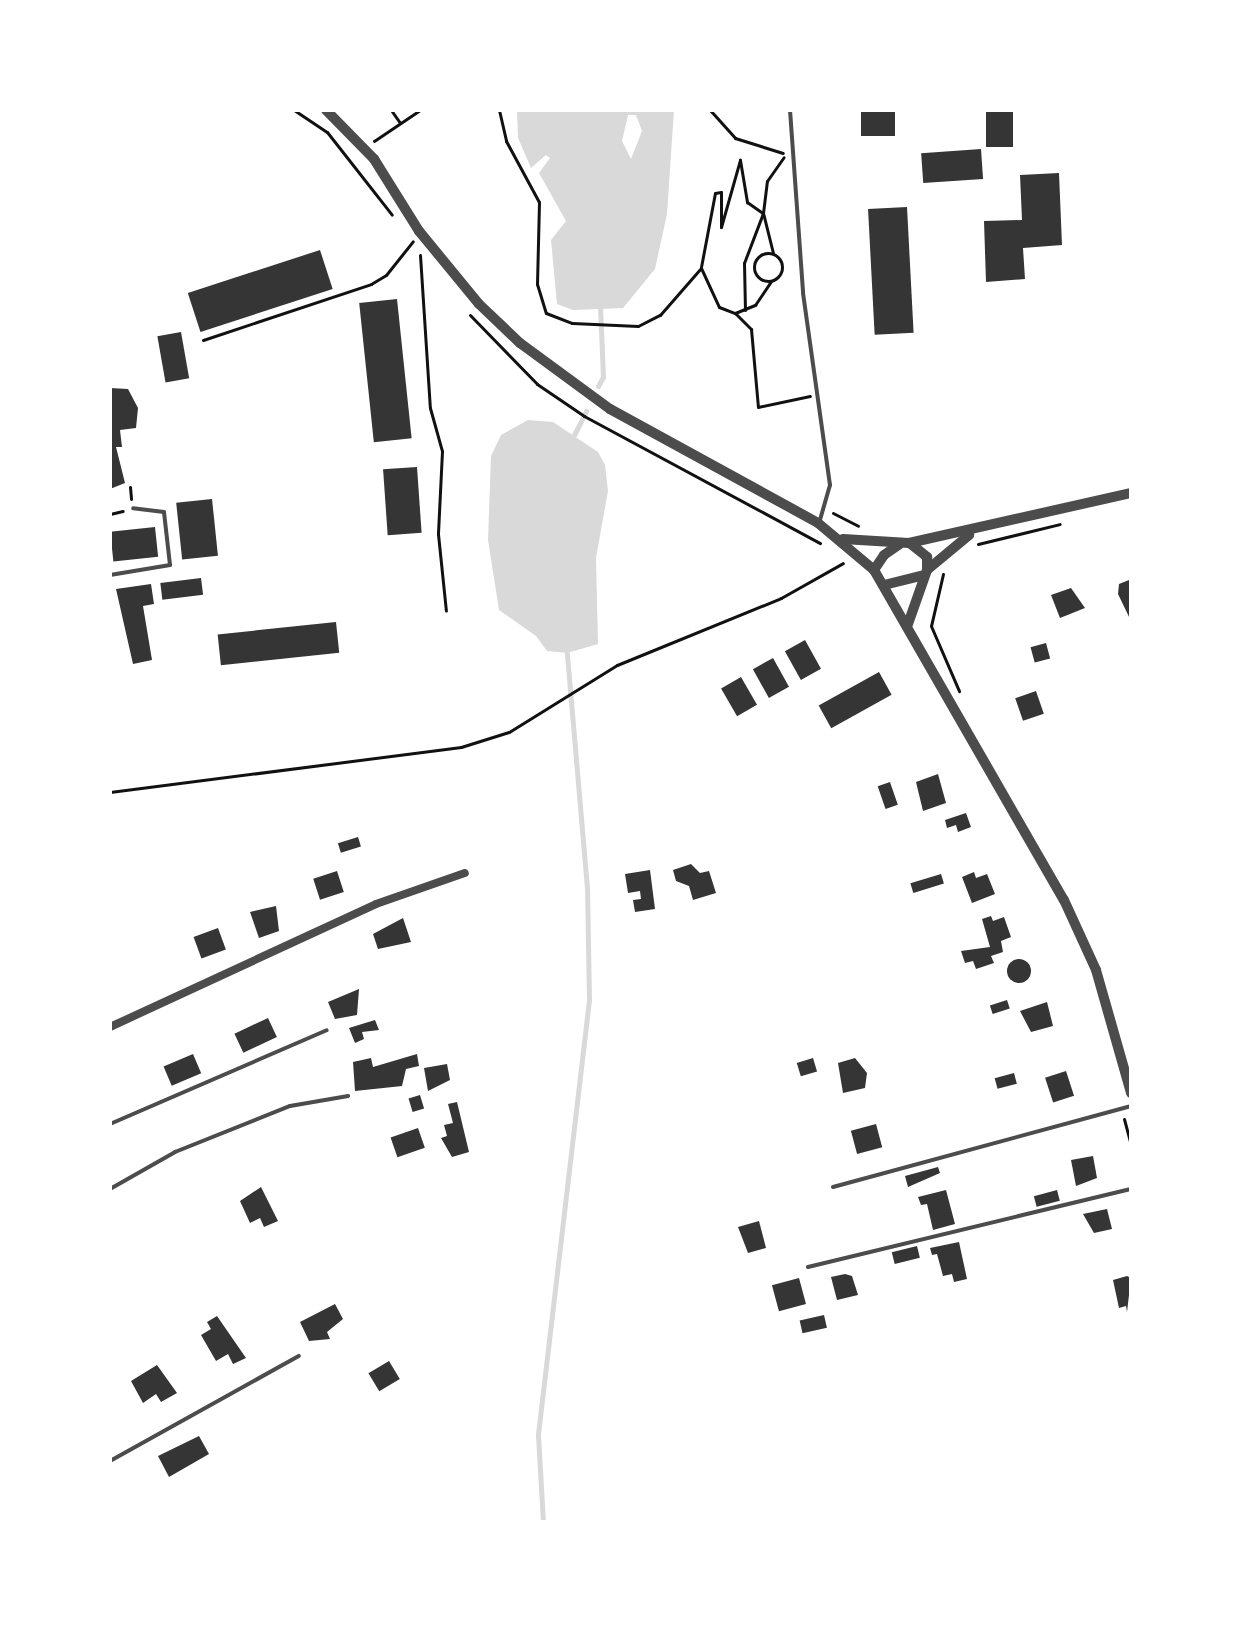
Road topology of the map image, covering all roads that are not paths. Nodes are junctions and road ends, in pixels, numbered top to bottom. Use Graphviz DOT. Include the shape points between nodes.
graph roads {
  1 [pos="326,110"];
  2 [pos="790,110"];
  3 [pos="1131,493"];
  4 [pos="133,508"];
  5 [pos="818,523"];
  6 [pos="978,530"];
  7 [pos="842,539"];
  8 [pos="905,544"];
  9 [pos="874,570"];
  10 [pos="925,572"];
  11 [pos="110,575"];
  12 [pos="884,585"];
  13 [pos="908,624"];
  14 [pos="465,873"];
  15 [pos="110,1027"];
  16 [pos="327,1030"];
  17 [pos="1131,1093"];
  18 [pos="348,1096"];
  19 [pos="1131,1106"];
  20 [pos="110,1124"];
  21 [pos="833,1187"];
  22 [pos="110,1189"];
  23 [pos="1131,1189"];
  24 [pos="808,1267"];
  25 [pos="299,1356"];
  26 [pos="110,1461"];
  1 -- 5 [label="street" via="364,147 419,231 479,304 562,379"];
  2 -- 5 [label="lane" via="803,293 830,485"];
  3 -- 6 [label="street"];
  4 -- 11 [label="lane" via="164,512 170,565"];
  5 -- 7 [label="street"];
  6 -- 8 [label="street"];
  6 -- 10 [label="street"];
  7 -- 8 [label="street"];
  7 -- 9 [label="street"];
  8 -- 9 [label="street" via="884,555"];
  8 -- 10 [label="street" via="921,548"];
  9 -- 12 [label="street"];
  10 -- 12 [label="street"];
  10 -- 13 [label="street"];
  12 -- 13 [label="street"];
  13 -- 17 [label="street" via="1064,900 1096,970"];
  14 -- 15 [label="street" via="376,904"];
  16 -- 20 [label="lane"];
  18 -- 22 [label="lane" via="290,1106 175,1152"];
  19 -- 21 [label="lane"];
  23 -- 24 [label="lane"];
  25 -- 26 [label="lane"];
}
